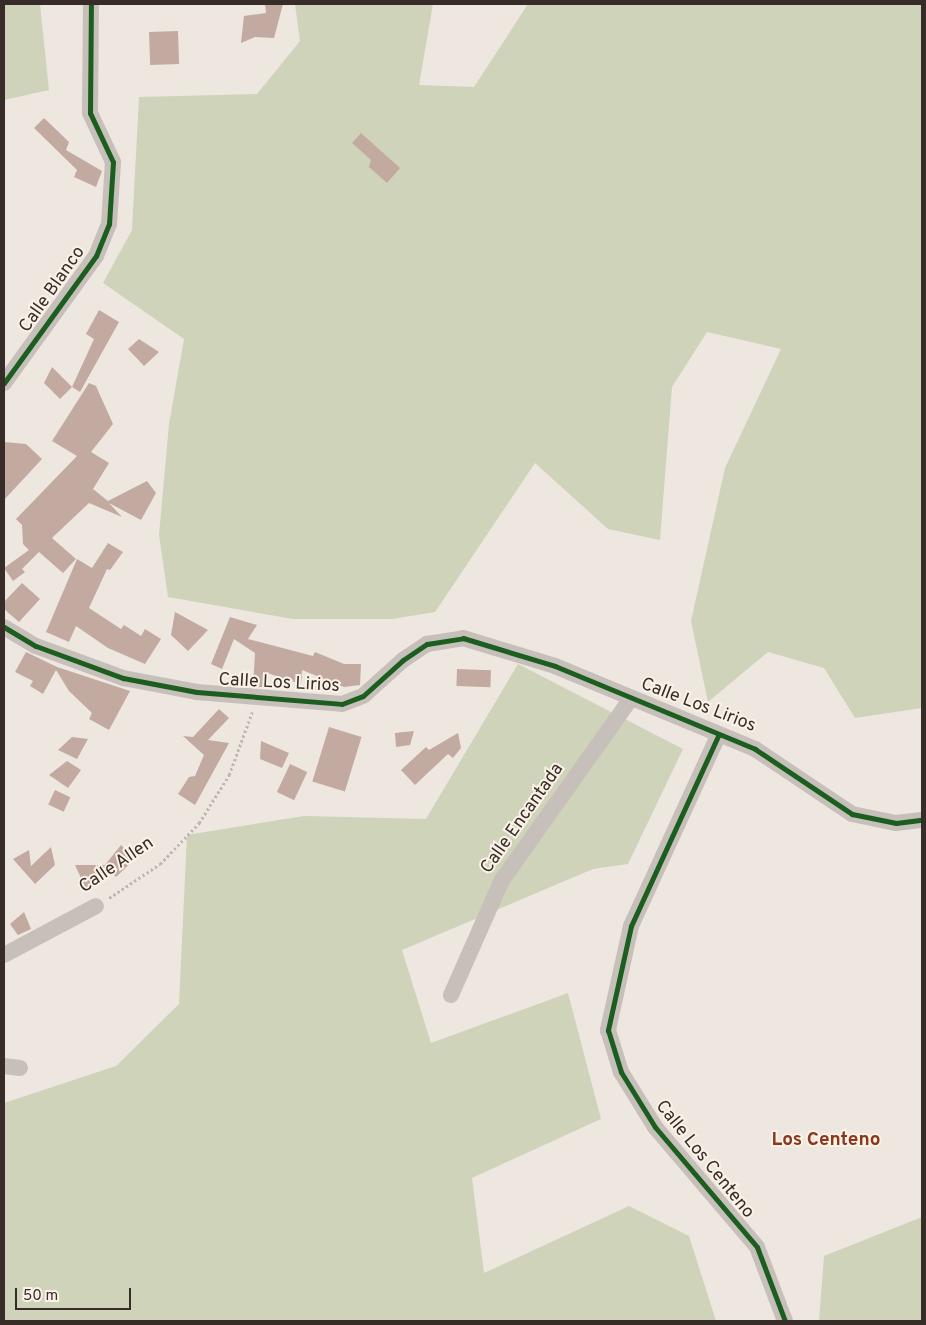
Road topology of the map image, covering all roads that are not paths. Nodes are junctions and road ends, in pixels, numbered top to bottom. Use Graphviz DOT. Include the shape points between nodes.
graph roads {
  1 [pos="91,4"];
  2 [pos="4,382"];
  3 [pos="4,627"];
  4 [pos="630,700"];
  5 [pos="718,736"];
  6 [pos="922,820"];
  7 [pos="96,906"];
  8 [pos="4,955"];
  9 [pos="451,995"];
  10 [pos="785,1321"];
  1 -- 2 [label="street, Calle Blanco" via="90,113 113,162 109,224 96,256"];
  3 -- 4 [label="street, Calle Los Lirios" via="36,646 123,678 197,692 342,704 363,696 403,660 427,644 463,638 555,666"];
  4 -- 5 [label="street, Calle Los Lirios"];
  4 -- 9 [label="street, Calle Encantada" via="502,880"];
  5 -- 6 [label="street, Calle Los Lirios" via="755,749 852,814 896,823"];
  5 -- 10 [label="street, Calle Los Centeno" via="631,926 608,1030 621,1072 656,1127 757,1247"];
  7 -- 8 [label="street, Calle Allen"];
}
